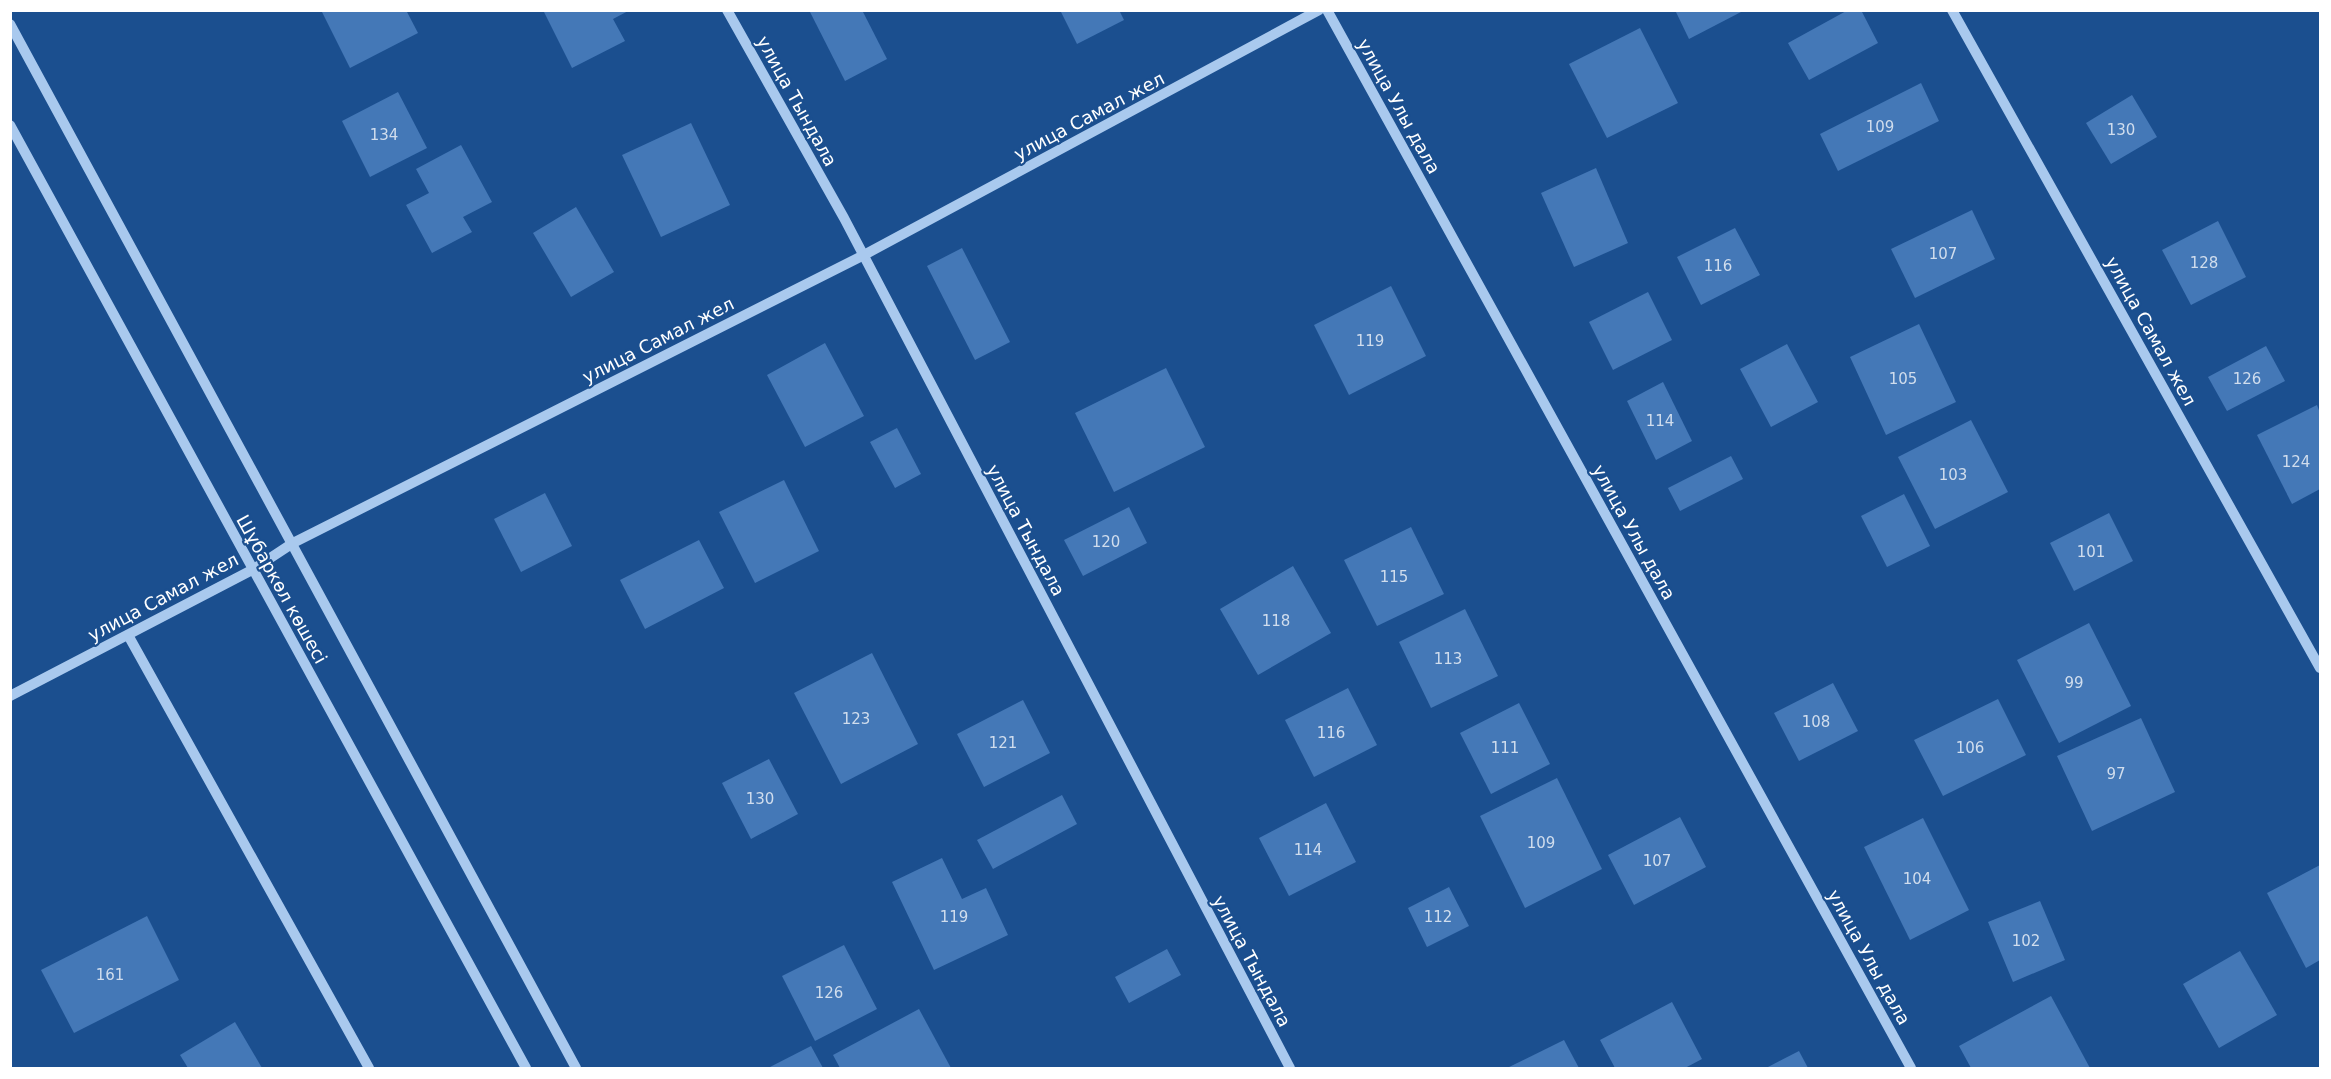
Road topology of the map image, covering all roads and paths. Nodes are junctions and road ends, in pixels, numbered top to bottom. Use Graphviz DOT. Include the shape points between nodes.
graph roads {
  1 [pos="727,10"];
  2 [pos="1320,10"];
  3 [pos="1327,10"];
  4 [pos="1952,10"];
  5 [pos="10,24"];
  6 [pos="10,125"];
  7 [pos="864,255"];
  8 [pos="293,543"];
  9 [pos="252,570"];
  10 [pos="128,635"];
  11 [pos="2320,668"];
  12 [pos="10,696"];
  13 [pos="369,1068"];
  14 [pos="526,1068"];
  15 [pos="576,1068"];
  16 [pos="1290,1068"];
  17 [pos="1911,1068"];
  1 -- 7 [label="street, улица Тындала"];
  2 -- 7 [label="street, улица Самал жел"];
  3 -- 17 [label="street, улица Улы дала"];
  4 -- 11 [label="street, улица Самал жел"];
  5 -- 8 [label="street, Шұбаркөл көшесі"];
  6 -- 9 [label="street, Шұбаркөл көшесі"];
  7 -- 8 [label="street, улица Самал жел"];
  7 -- 16 [label="street, улица Тындала"];
  8 -- 9 [label="street, улица Самал жел"];
  8 -- 15 [label="street, Шұбаркөл көшесі"];
  9 -- 10 [label="street, улица Самал жел"];
  9 -- 14 [label="street, Шұбаркөл көшесі"];
  10 -- 12 [label="street, улица Самал жел"];
  10 -- 13 [label="street"];
}
